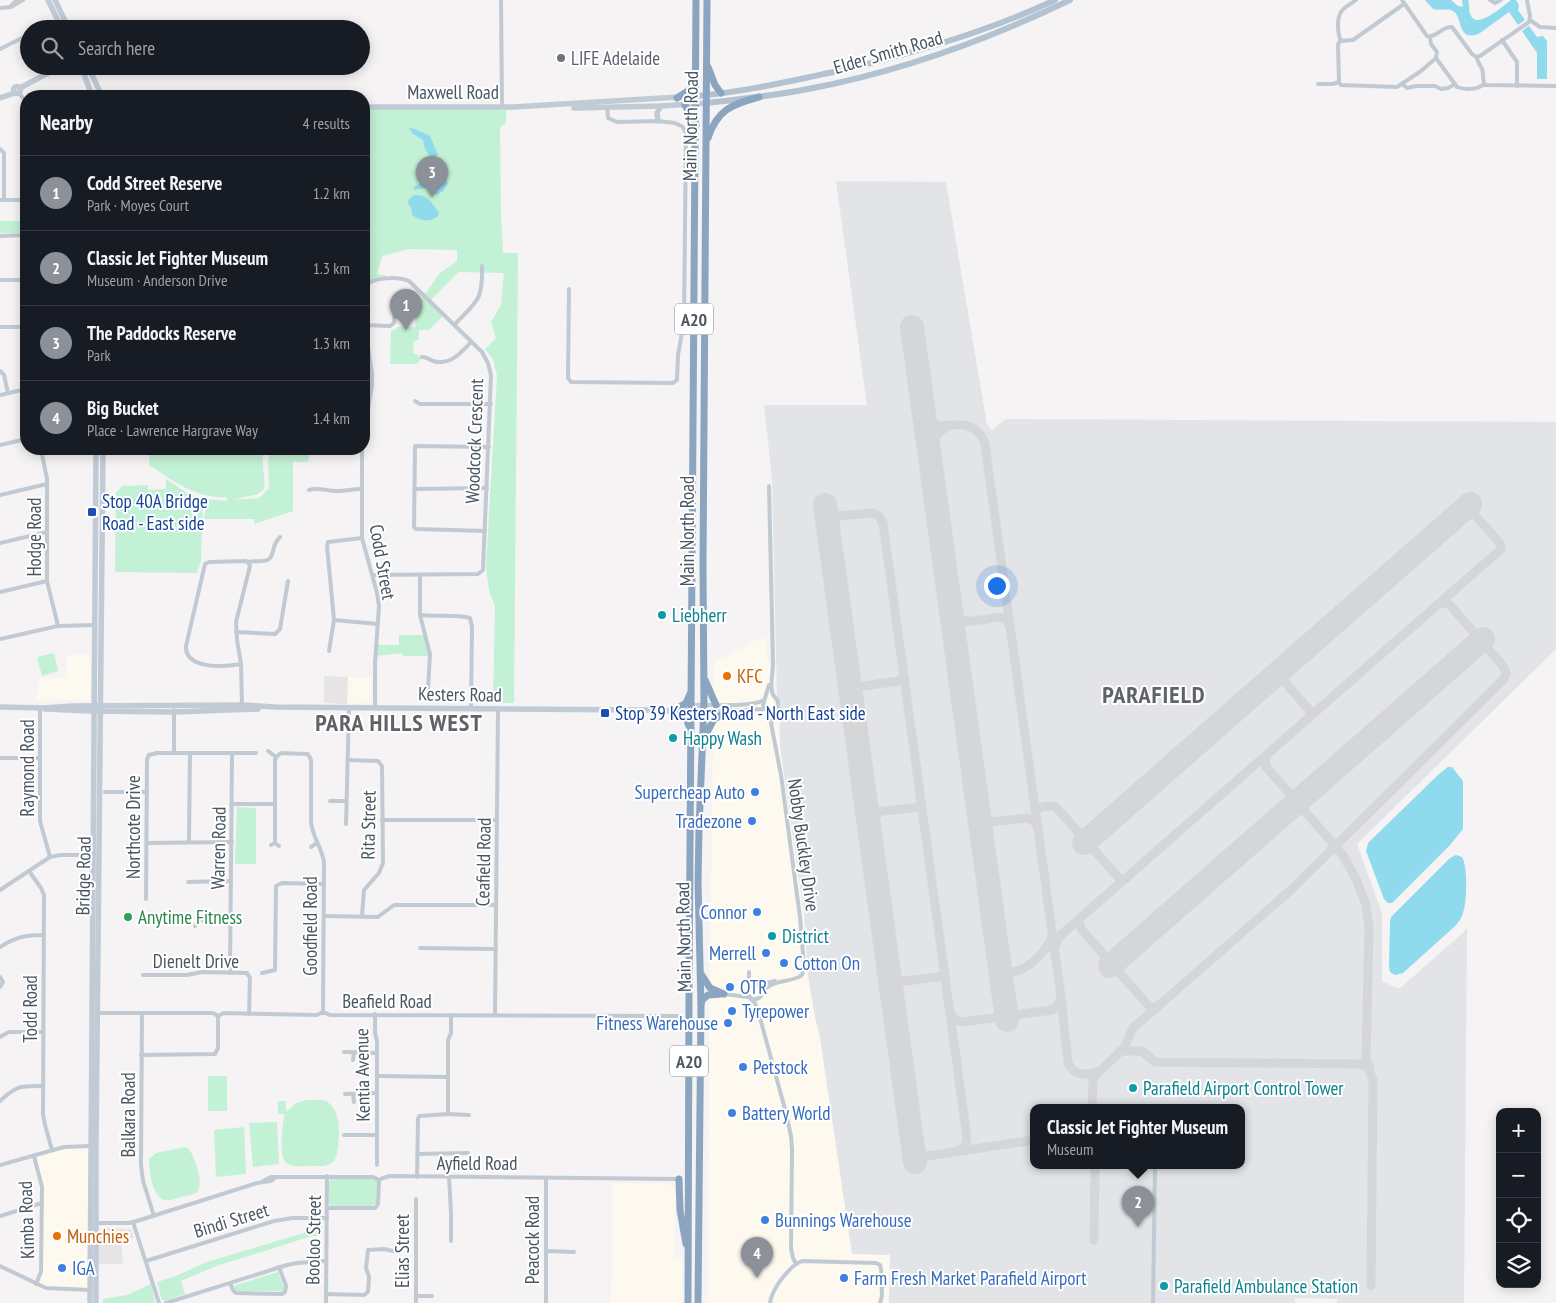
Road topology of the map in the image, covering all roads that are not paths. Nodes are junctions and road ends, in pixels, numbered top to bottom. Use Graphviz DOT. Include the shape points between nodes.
graph roads {
  1 [pos="17,0"];
  2 [pos="23,0"];
  3 [pos="48,0"];
  4 [pos="55,0"];
  5 [pos="501,0"];
  6 [pos="696,0"];
  7 [pos="707,0"];
  8 [pos="1055,0"];
  9 [pos="1070,0"];
  10 [pos="1356,0"];
  11 [pos="1490,0"];
  12 [pos="1501,0"];
  13 [pos="1527,0"];
  14 [pos="1403,2"];
  15 [pos="0,8"];
  16 [pos="9,8"];
  17 [pos="58,20"];
  18 [pos="65,20"];
  19 [pos="1529,21"];
  20 [pos="994,24"];
  21 [pos="1556,28"];
  22 [pos="974,31"];
  23 [pos="988,36"];
  24 [pos="1430,37"];
  25 [pos="20,39"];
  26 [pos="1502,40"];
  27 [pos="1341,41"];
  28 [pos="0,49"];
  29 [pos="1477,57"];
  30 [pos="1436,58"];
  31 [pos="707,65"];
  32 [pos="40,75"];
  33 [pos="84,75"];
  34 [pos="92,75"];
  35 [pos="1339,82"];
  36 [pos="696,83"];
  37 [pos="1318,84"];
  38 [pos="1402,84"];
  39 [pos="1455,84"];
  40 [pos="1484,84"];
  41 [pos="1517,86"];
  42 [pos="1556,86"];
  43 [pos="90,90"];
  44 [pos="98,90"];
  45 [pos="17,91"];
  46 [pos="721,93"];
  47 [pos="20,95"];
  48 [pos="0,96"];
  49 [pos="759,97"];
  50 [pos="677,98"];
  51 [pos="706,99"];
  52 [pos="696,100"];
  53 [pos="642,103"];
  54 [pos="607,105"];
  55 [pos="685,105"];
  56 [pos="661,106"];
  57 [pos="370,107"];
  58 [pos="502,107"];
  59 [pos="658,121"];
  60 [pos="696,125"];
  61 [pos="705,145"];
  62 [pos="0,149"];
  63 [pos="2,200"];
  64 [pos="20,200"];
  65 [pos="20,235"];
  66 [pos="0,236"];
  67 [pos="482,266"];
  68 [pos="0,280"];
  69 [pos="20,280"];
  70 [pos="370,282"];
  71 [pos="569,289"];
  72 [pos="395,310"];
  73 [pos="370,325"];
  74 [pos="454,325"];
  75 [pos="0,327"];
  76 [pos="20,327"];
  77 [pos="471,342"];
  78 [pos="422,357"];
  79 [pos="370,366"];
  80 [pos="0,371"];
  81 [pos="20,390"];
  82 [pos="370,392"];
  83 [pos="8,393"];
  84 [pos="0,395"];
  85 [pos="416,401"];
  86 [pos="491,404"];
  87 [pos="20,440"];
  88 [pos="0,445"];
  89 [pos="489,446"];
  90 [pos="42,455"];
  91 [pos="96,455"];
  92 [pos="102,455"];
  93 [pos="362,455"];
  94 [pos="48,484"];
  95 [pos="769,486"];
  96 [pos="487,488"];
  97 [pos="361,489"];
  98 [pos="415,489"];
  99 [pos="309,490"];
  100 [pos="99,491"];
  101 [pos="0,495"];
  102 [pos="485,531"];
  103 [pos="47,532"];
  104 [pos="280,537"];
  105 [pos="362,538"];
  106 [pos="0,543"];
  107 [pos="248,562"];
  108 [pos="420,574"];
  109 [pos="373,575"];
  110 [pos="47,581"];
  111 [pos="288,581"];
  112 [pos="0,592"];
  113 [pos="420,616"];
  114 [pos="334,620"];
  115 [pos="378,624"];
  116 [pos="98,625"];
  117 [pos="58,626"];
  118 [pos="236,632"];
  119 [pos="0,639"];
  120 [pos="329,651"];
  121 [pos="241,664"];
  122 [pos="772,674"];
  123 [pos="704,675"];
  124 [pos="691,688"];
  125 [pos="428,689"];
  126 [pos="774,697"];
  127 [pos="765,699"];
  128 [pos="716,705"];
  129 [pos="0,707"];
  130 [pos="42,708"];
  131 [pos="97,708"];
  132 [pos="174,708"];
  133 [pos="242,708"];
  134 [pos="349,708"];
  135 [pos="375,708"];
  136 [pos="471,709"];
  137 [pos="703,709"];
  138 [pos="776,709"];
  139 [pos="498,710"];
  140 [pos="679,710"];
  141 [pos="691,710"];
  142 [pos="766,710"];
  143 [pos="111,711"];
  144 [pos="730,711"];
  145 [pos="100,721"];
  146 [pos="772,726"];
  147 [pos="691,733"];
  148 [pos="703,742"];
  149 [pos="144,751"];
  150 [pos="268,751"];
  151 [pos="174,753"];
  152 [pos="190,753"];
  153 [pos="256,753"];
  154 [pos="232,754"];
  155 [pos="148,755"];
  156 [pos="276,757"];
  157 [pos="0,758"];
  158 [pos="40,758"];
  159 [pos="348,760"];
  160 [pos="105,792"];
  161 [pos="147,792"];
  162 [pos="330,801"];
  163 [pos="346,801"];
  164 [pos="232,804"];
  165 [pos="275,804"];
  166 [pos="382,820"];
  167 [pos="497,820"];
  168 [pos="346,824"];
  169 [pos="147,842"];
  170 [pos="189,842"];
  171 [pos="232,842"];
  172 [pos="317,843"];
  173 [pos="275,844"];
  174 [pos="311,847"];
  175 [pos="96,855"];
  176 [pos="50,857"];
  177 [pos="29,871"];
  178 [pos="188,882"];
  179 [pos="231,882"];
  180 [pos="324,884"];
  181 [pos="0,890"];
  182 [pos="146,899"];
  183 [pos="496,905"];
  184 [pos="324,916"];
  185 [pos="362,916"];
  186 [pos="231,921"];
  187 [pos="195,926"];
  188 [pos="44,935"];
  189 [pos="0,947"];
  190 [pos="420,948"];
  191 [pos="496,949"];
  192 [pos="700,971"];
  193 [pos="230,972"];
  194 [pos="262,974"];
  195 [pos="143,975"];
  196 [pos="0,977"];
  197 [pos="780,981"];
  198 [pos="757,985"];
  199 [pos="0,987"];
  200 [pos="748,987"];
  201 [pos="724,994"];
  202 [pos="761,995"];
  203 [pos="750,998"];
  204 [pos="701,1005"];
  205 [pos="323,1012"];
  206 [pos="95,1013"];
  207 [pos="142,1013"];
  208 [pos="249,1014"];
  209 [pos="375,1014"];
  210 [pos="450,1015"];
  211 [pos="495,1015"];
  212 [pos="218,1016"];
  213 [pos="680,1016"];
  214 [pos="760,1018"];
  215 [pos="43,1032"];
  216 [pos="0,1037"];
  217 [pos="344,1052"];
  218 [pos="354,1052"];
  219 [pos="377,1053"];
  220 [pos="141,1055"];
  221 [pos="353,1060"];
  222 [pos="377,1076"];
  223 [pos="448,1077"];
  224 [pos="43,1086"];
  225 [pos="376,1093"];
  226 [pos="345,1094"];
  227 [pos="353,1094"];
  228 [pos="0,1100"];
  229 [pos="354,1102"];
  230 [pos="448,1114"];
  231 [pos="469,1115"];
  232 [pos="354,1130"];
  233 [pos="344,1135"];
  234 [pos="354,1135"];
  235 [pos="377,1135"];
  236 [pos="94,1146"];
  237 [pos="52,1150"];
  238 [pos="418,1154"];
  239 [pos="468,1154"];
  240 [pos="34,1156"];
  241 [pos="0,1165"];
  242 [pos="376,1165"];
  243 [pos="1154,1169"];
  244 [pos="327,1176"];
  245 [pos="417,1177"];
  246 [pos="449,1177"];
  247 [pos="546,1178"];
  248 [pos="679,1178"];
  249 [pos="379,1180"];
  250 [pos="416,1199"];
  251 [pos="42,1203"];
  252 [pos="327,1208"];
  253 [pos="0,1216"];
  254 [pos="154,1216"];
  255 [pos="327,1218"];
  256 [pos="133,1222"];
  257 [pos="93,1223"];
  258 [pos="450,1241"];
  259 [pos="393,1251"];
  260 [pos="546,1252"];
  261 [pos="574,1252"];
  262 [pos="96,1254"];
  263 [pos="689,1256"];
  264 [pos="90,1260"];
  265 [pos="146,1261"];
  266 [pos="326,1261"];
  267 [pos="796,1264"];
  268 [pos="0,1266"];
  269 [pos="279,1267"];
  270 [pos="230,1283"];
  271 [pos="36,1284"];
  272 [pos="90,1290"];
  273 [pos="326,1294"];
  274 [pos="416,1296"];
  275 [pos="432,1296"];
  276 [pos="90,1303"];
  277 [pos="96,1303"];
  278 [pos="159,1303"];
  279 [pos="166,1303"];
  280 [pos="326,1303"];
  281 [pos="416,1303"];
  282 [pos="546,1303"];
  283 [pos="688,1303"];
  284 [pos="698,1303"];
  285 [pos="770,1303"];
  286 [pos="882,1303"];
  287 [pos="1153,1303"];
  1 -- 16 [label="street"];
  2 -- 16 [label="street"];
  3 -- 17 [label="main road"];
  4 -- 18 [label="main road"];
  5 -- 58 [label="street"];
  6 -- 36 [label="highway, Main North Road / A20"];
  7 -- 31 [label="highway, Main North Road / A20"];
  8 -- 20 [label="main road, Elder Smith Road"];
  9 -- 23 [label="main road, Elder Smith Road"];
  10 -- 27 [label="street" via="1339,14"];
  11 -- 12 [label="street" via="1495,3"];
  13 -- 19 [label="street"];
  14 -- 24 [label="street"];
  14 -- 27 [label="street" via="1353,40"];
  15 -- 16 [label="street"];
  19 -- 21 [label="street" via="1540,27"];
  19 -- 26 [label="street"];
  20 -- 22 [label="main road, Elder Smith Road"];
  20 -- 23 [label="main road"];
  22 -- 23 [label="main road"];
  22 -- 46 [label="main road, Elder Smith Road" via="881,60 789,82"];
  23 -- 49 [label="main road, Elder Smith Road" via="882,72"];
  24 -- 29 [label="street" via="1452,27"];
  24 -- 30 [label="street" via="1437,52"];
  25 -- 28 [label="street"];
  26 -- 29 [label="street"];
  26 -- 41 [label="street" via="1517,62"];
  27 -- 35 [label="street" via="1338,45"];
  29 -- 40 [label="street"];
  30 -- 38 [label="street"];
  30 -- 39 [label="street"];
  31 -- 46 [label="highway"];
  31 -- 51 [label="highway, Main North Road / A20"];
  32 -- 45 [label="main road"];
  33 -- 43 [label="main road"];
  34 -- 44 [label="main road"];
  35 -- 37 [label="street"];
  35 -- 38 [label="street" via="1341,85 1395,88"];
  36 -- 50 [label="highway"];
  36 -- 52 [label="highway, Main North Road / A20"];
  38 -- 39 [label="street" via="1407,88 1448,88"];
  39 -- 40 [label="street" via="1460,88 1479,88"];
  40 -- 41 [label="street"];
  41 -- 42 [label="street"];
  45 -- 47 [label="street"];
  45 -- 48 [label="main road"];
  46 -- 51 [label="main road, Elder Smith Road"];
  49 -- 51 [label="main road, Elder Smith Road"];
  49 -- 61 [label="highway" via="732,106 721,114"];
  50 -- 52 [label="main road, Maxwell Road"];
  50 -- 53 [label="main road, Maxwell Road"];
  51 -- 52 [label="main road, Elder Smith Road"];
  51 -- 61 [label="highway, Main North Road / A20"];
  52 -- 55 [label="main road, Maxwell Road"];
  52 -- 60 [label="highway, Main North Road / A20"];
  53 -- 54 [label="main road, Maxwell Road"];
  53 -- 56 [label="main road, Maxwell Road"];
  54 -- 58 [label="main road, Maxwell Road"];
  54 -- 59 [label="street" via="608,118 618,122"];
  55 -- 56 [label="main road, Maxwell Road"];
  55 -- 60 [label="highway"];
  56 -- 59 [label="main road" via="657,113"];
  57 -- 58 [label="main road, Maxwell Road"];
  59 -- 71 [label="street" via="675,123 683,127 686,134 684,321 677,380 673,383 571,382 568,378"];
  60 -- 124 [label="highway, Main North Road / A20"];
  61 -- 123 [label="highway, Main North Road / A20"];
  62 -- 63 [label="street" via="4,153"];
  63 -- 64 [label="street"];
  65 -- 66 [label="street"];
  67 -- 74 [label="street" via="481,292"];
  68 -- 69 [label="street"];
  70 -- 74 [label="street, Woodcock Crescent" via="390,277 403,279"];
  72 -- 73 [label="street" via="394,323 390,326"];
  74 -- 77 [label="street, Woodcock Crescent"];
  75 -- 76 [label="street"];
  77 -- 78 [label="street" via="448,362"];
  77 -- 86 [label="street, Woodcock Crescent" via="488,363 492,376"];
  79 -- 82 [label="street"];
  80 -- 83 [label="street"];
  81 -- 83 [label="street"];
  83 -- 84 [label="street"];
  85 -- 86 [label="street" via="420,404"];
  86 -- 89 [label="street, Woodcock Crescent"];
  87 -- 88 [label="street"];
  89 -- 96 [label="street, Woodcock Crescent"];
  89 -- 98 [label="street" via="416,446"];
  90 -- 94 [label="street, Hodge Road"];
  91 -- 100 [label="main road, Bridge Road"];
  92 -- 100 [label="main road, Bridge Road"];
  93 -- 97 [label="street, Codd Street"];
  94 -- 101 [label="street"];
  94 -- 103 [label="street, Hodge Road"];
  95 -- 122 [label="street"];
  96 -- 98 [label="street"];
  96 -- 102 [label="street, Woodcock Crescent"];
  97 -- 99 [label="street"];
  97 -- 105 [label="street, Codd Street"];
  98 -- 102 [label="street" via="416,529"];
  100 -- 116 [label="main road, Bridge Road"];
  102 -- 108 [label="street, Woodcock Crescent" via="481,573"];
  103 -- 106 [label="street"];
  103 -- 110 [label="street, Hodge Road"];
  104 -- 107 [label="street" via="269,559"];
  105 -- 109 [label="street, Codd Street"];
  105 -- 114 [label="street" via="328,542"];
  107 -- 118 [label="street"];
  107 -- 121 [label="street" via="205,564 186,649 191,659 200,664"];
  108 -- 109 [label="street, Woodcock Crescent"];
  108 -- 113 [label="street"];
  109 -- 115 [label="street, Codd Street" via="379,606"];
  110 -- 112 [label="street"];
  110 -- 117 [label="street, Hodge Road"];
  111 -- 118 [label="street" via="279,632"];
  113 -- 125 [label="street" via="430,654"];
  113 -- 136 [label="street" via="470,618"];
  114 -- 115 [label="street"];
  114 -- 120 [label="street"];
  115 -- 135 [label="street, Codd Street"];
  116 -- 117 [label="street"];
  116 -- 131 [label="main road, Bridge Road"];
  117 -- 119 [label="street"];
  118 -- 121 [label="street"];
  121 -- 133 [label="street"];
  122 -- 126 [label="street"];
  122 -- 127 [label="street"];
  123 -- 128 [label="highway"];
  123 -- 137 [label="highway, Main North Road / A20"];
  124 -- 140 [label="highway" via="686,703"];
  124 -- 141 [label="highway, Main North Road / A20"];
  126 -- 127 [label="street"];
  126 -- 138 [label="street" via="778,703"];
  127 -- 128 [label="street, Kesters Road" via="747,704"];
  127 -- 142 [label="street" via="763,705"];
  128 -- 137 [label="street, Kesters Road"];
  129 -- 130 [label="main road, Kesters Road"];
  130 -- 131 [label="main road, Kesters Road"];
  130 -- 158 [label="street, Raymond Road"];
  131 -- 132 [label="main road, Kesters Road"];
  131 -- 143 [label="main road, Kesters Road"];
  131 -- 145 [label="main road, Bridge Road"];
  131 -- 175 [label="main road, Bridge Road"];
  132 -- 133 [label="main road, Kesters Road"];
  132 -- 143 [label="main road, Kesters Road"];
  132 -- 151 [label="street"];
  133 -- 134 [label="main road, Kesters Road"];
  134 -- 135 [label="main road, Kesters Road"];
  134 -- 159 [label="street"];
  135 -- 136 [label="main road, Kesters Road"];
  136 -- 139 [label="main road, Kesters Road"];
  137 -- 141 [label="main road, Kesters Road"];
  137 -- 144 [label="street, Kesters Road"];
  137 -- 148 [label="highway, Main North Road / A20"];
  138 -- 142 [label="street"];
  138 -- 146 [label="street, Nobby Buckley Drive"];
  139 -- 140 [label="main road, Kesters Road"];
  139 -- 167 [label="street, Ceafield Road"];
  140 -- 141 [label="main road, Kesters Road"];
  140 -- 147 [label="highway"];
  141 -- 147 [label="highway, Main North Road / A20"];
  142 -- 144 [label="street, Kesters Road"];
  142 -- 146 [label="street, Nobby Buckley Drive"];
  143 -- 145 [label="main road"];
  144 -- 148 [label="highway" via="714,719"];
  145 -- 175 [label="main road, Bridge Road"];
  146 -- 197 [label="street, Nobby Buckley Drive" via="784,793 804,966 799,977"];
  147 -- 263 [label="highway, Main North Road / A20"];
  148 -- 192 [label="highway, Main North Road / A20" via="699,847"];
  149 -- 155 [label="street, Northcote Drive"];
  150 -- 156 [label="street"];
  151 -- 152 [label="street, Northcote Drive"];
  151 -- 155 [label="street, Northcote Drive"];
  152 -- 154 [label="street, Northcote Drive"];
  152 -- 170 [label="street"];
  153 -- 154 [label="street, Northcote Drive"];
  154 -- 164 [label="street, Warren Road"];
  155 -- 161 [label="street, Northcote Drive"];
  156 -- 165 [label="street"];
  156 -- 172 [label="street, Goodfield Road" via="281,753 310,756 311,824"];
  157 -- 158 [label="street"];
  158 -- 176 [label="street, Raymond Road" via="40,821"];
  159 -- 163 [label="street"];
  159 -- 166 [label="street, Rita Street" via="378,761 382,766"];
  160 -- 161 [label="street"];
  161 -- 169 [label="street, Northcote Drive"];
  162 -- 163 [label="street"];
  163 -- 168 [label="street"];
  164 -- 165 [label="street"];
  164 -- 171 [label="street, Warren Road"];
  165 -- 173 [label="street"];
  166 -- 167 [label="street"];
  166 -- 185 [label="street, Rita Street" via="383,863 364,890"];
  167 -- 183 [label="street, Ceafield Road"];
  169 -- 170 [label="street"];
  169 -- 182 [label="street, Northcote Drive"];
  170 -- 171 [label="street"];
  171 -- 179 [label="street, Warren Road"];
  172 -- 174 [label="street"];
  172 -- 180 [label="street, Goodfield Road" via="323,855"];
  175 -- 176 [label="street"];
  175 -- 206 [label="main road, Bridge Road"];
  176 -- 177 [label="street"];
  177 -- 181 [label="street"];
  177 -- 188 [label="street, Todd Road" via="44,894"];
  178 -- 179 [label="street"];
  179 -- 186 [label="street, Warren Road"];
  180 -- 184 [label="street, Goodfield Road"];
  180 -- 194 [label="street" via="282,883 276,886 275,970"];
  183 -- 185 [label="street" via="394,905 378,917"];
  183 -- 191 [label="street, Ceafield Road"];
  184 -- 185 [label="street"];
  184 -- 205 [label="street, Goodfield Road"];
  186 -- 187 [label="street" via="200,920"];
  186 -- 193 [label="street, Warren Road"];
  188 -- 189 [label="street" via="18,937"];
  188 -- 215 [label="street, Todd Road"];
  190 -- 191 [label="street"];
  191 -- 211 [label="street, Ceafield Road"];
  192 -- 201 [label="highway" via="710,988"];
  192 -- 204 [label="highway, Main North Road / A20"];
  193 -- 195 [label="street, Dienelt Drive"];
  193 -- 208 [label="street, Dienelt Drive" via="248,975"];
  196 -- 199 [label="street" via="3,983"];
  197 -- 198 [label="street, Nobby Buckley Drive"];
  197 -- 202 [label="street, Nobby Buckley Drive"];
  198 -- 200 [label="street"];
  198 -- 200 [label="street" via="749,972"];
  198 -- 202 [label="street" via="762,989"];
  200 -- 201 [label="street" via="741,992"];
  200 -- 203 [label="street"];
  201 -- 203 [label="street"];
  201 -- 204 [label="highway" via="708,995 702,998"];
  202 -- 203 [label="street" via="756,999"];
  202 -- 214 [label="street"];
  203 -- 214 [label="street"];
  204 -- 284 [label="highway, Main North Road / A20"];
  205 -- 208 [label="street, Beafield Road" via="316,1015"];
  205 -- 209 [label="street, Beafield Road" via="330,1015"];
  206 -- 207 [label="street, Beafield Road"];
  206 -- 236 [label="main road, Bridge Road"];
  207 -- 212 [label="street, Beafield Road" via="214,1013"];
  207 -- 220 [label="street, Balkara Road"];
  208 -- 212 [label="street, Beafield Road" via="224,1013"];
  209 -- 210 [label="street, Beafield Road"];
  209 -- 219 [label="street, Kentia Avenue"];
  210 -- 211 [label="street, Beafield Road"];
  210 -- 223 [label="street"];
  211 -- 213 [label="street, Beafield Road"];
  212 -- 220 [label="street" via="218,1051 215,1054"];
  214 -- 267 [label="street" via="791,1136 792,1248"];
  215 -- 216 [label="street" via="13,1032"];
  215 -- 224 [label="street, Todd Road"];
  217 -- 218 [label="street"];
  218 -- 219 [label="street"];
  218 -- 221 [label="street"];
  219 -- 222 [label="street, Kentia Avenue"];
  220 -- 254 [label="street, Balkara Road" via="141,1165"];
  222 -- 223 [label="street"];
  222 -- 225 [label="street, Kentia Avenue"];
  223 -- 230 [label="street"];
  224 -- 228 [label="street" via="18,1087"];
  224 -- 237 [label="street, Todd Road" via="44,1121"];
  225 -- 227 [label="street"];
  225 -- 235 [label="street, Kentia Avenue"];
  226 -- 227 [label="street"];
  227 -- 229 [label="street"];
  230 -- 231 [label="street"];
  230 -- 238 [label="street" via="419,1116"];
  232 -- 234 [label="street"];
  233 -- 234 [label="street"];
  234 -- 235 [label="street"];
  235 -- 242 [label="street, Kentia Avenue"];
  236 -- 237 [label="street"];
  236 -- 257 [label="main road, Bridge Road"];
  237 -- 240 [label="street"];
  238 -- 239 [label="street"];
  238 -- 245 [label="street"];
  240 -- 241 [label="street"];
  240 -- 251 [label="street, Kimba Road" via="42,1186"];
  243 -- 287 [label="street"];
  244 -- 249 [label="street, Ayfield Road"];
  244 -- 252 [label="street, Booloo Street"];
  244 -- 254 [label="street, Ayfield Road" via="269,1177"];
  245 -- 246 [label="street, Ayfield Road"];
  245 -- 249 [label="street, Ayfield Road"];
  246 -- 247 [label="street, Ayfield Road"];
  246 -- 258 [label="street"];
  247 -- 248 [label="street, Ayfield Road"];
  247 -- 260 [label="street, Peacock Road"];
  248 -- 263 [label="highway" via="681,1217"];
  249 -- 252 [label="street" via="375,1208"];
  250 -- 274 [label="street, Elias Street"];
  251 -- 253 [label="street"];
  251 -- 271 [label="street, Kimba Road" via="41,1272"];
  252 -- 255 [label="street, Booloo Street"];
  254 -- 256 [label="street, Ayfield Road"];
  255 -- 265 [label="street, Bindi Street" via="274,1221"];
  255 -- 266 [label="street, Booloo Street"];
  256 -- 257 [label="street, Ayfield Road"];
  256 -- 265 [label="street"];
  257 -- 262 [label="main road, Bridge Road"];
  257 -- 264 [label="main road, Bridge Road"];
  259 -- 273 [label="street" via="368,1250 368,1292 364,1295"];
  260 -- 261 [label="street"];
  260 -- 282 [label="street, Peacock Road"];
  262 -- 264 [label="main road"];
  262 -- 277 [label="main road, Bridge Road"];
  263 -- 283 [label="highway, Main North Road / A20"];
  264 -- 272 [label="main road, Bridge Road"];
  265 -- 278 [label="street"];
  266 -- 269 [label="street" via="297,1262"];
  266 -- 273 [label="street, Booloo Street"];
  267 -- 285 [label="street" via="775,1290"];
  267 -- 286 [label="street" via="802,1261 876,1263 882,1269"];
  268 -- 271 [label="street"];
  269 -- 270 [label="street"];
  269 -- 270 [label="street" via="286,1288 284,1293 236,1293"];
  270 -- 279 [label="street"];
  271 -- 272 [label="street" via="49,1289"];
  272 -- 276 [label="main road, Bridge Road"];
  273 -- 280 [label="street, Booloo Street"];
  274 -- 275 [label="street"];
  274 -- 281 [label="street, Elias Street"];
}
